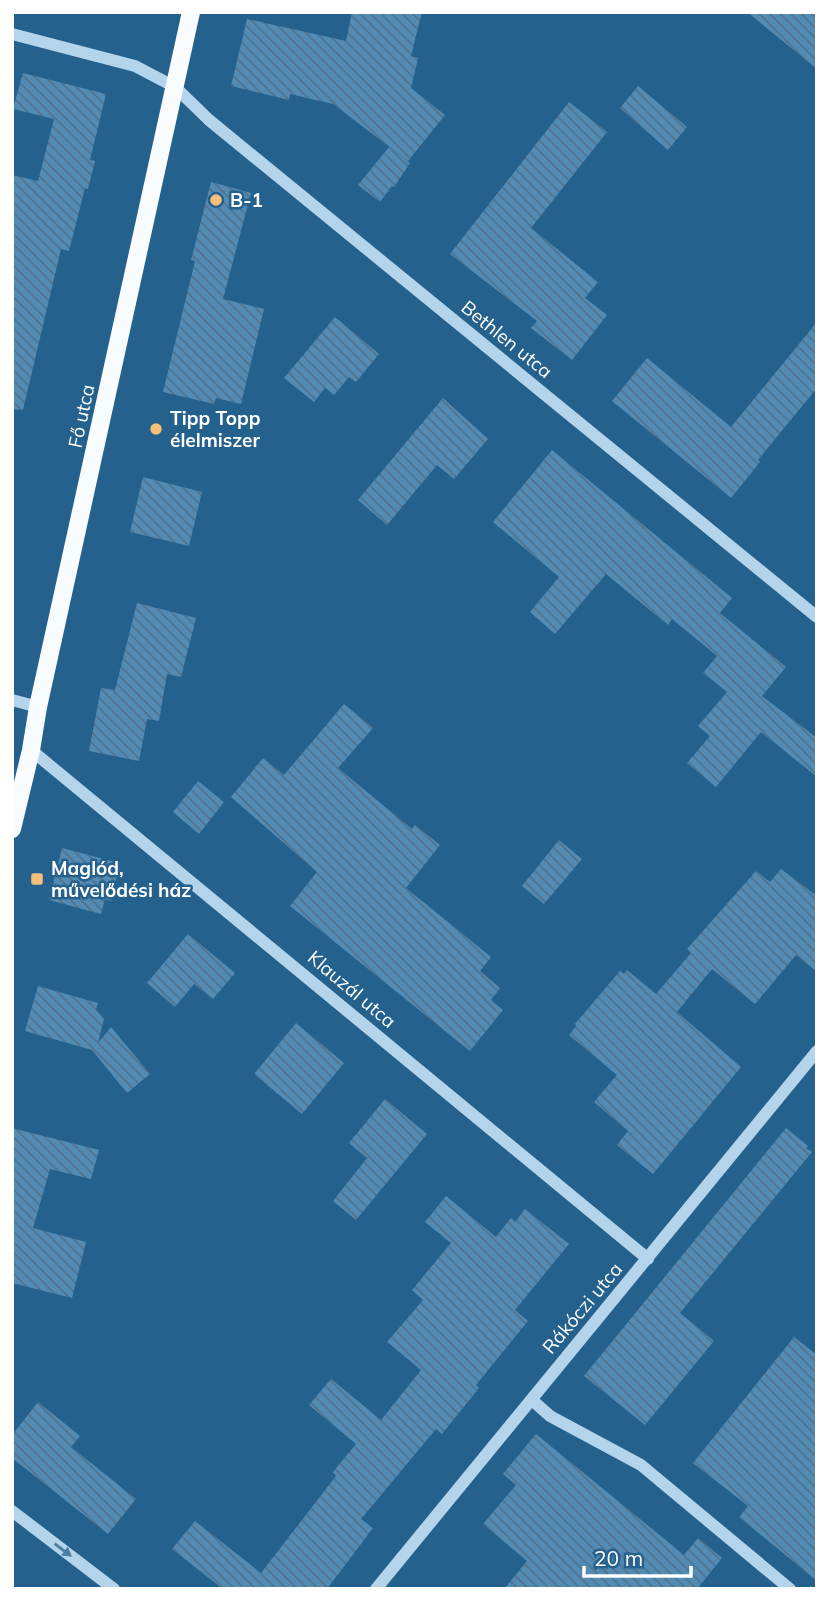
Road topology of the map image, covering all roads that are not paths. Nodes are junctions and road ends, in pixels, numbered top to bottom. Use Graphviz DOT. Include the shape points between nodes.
graph roads {
  1 [pos="191,12"];
  2 [pos="12,34"];
  3 [pos="175,87"];
  4 [pos="817,617"];
  5 [pos="12,700"];
  6 [pos="38,707"];
  7 [pos="32,750"];
  8 [pos="12,829"];
  9 [pos="817,1051"];
  10 [pos="648,1259"];
  11 [pos="532,1400"];
  12 [pos="12,1511"];
  13 [pos="114,1589"];
  14 [pos="376,1589"];
  15 [pos="790,1589"];
  1 -- 3 [label="main road, Fő utca"];
  2 -- 3 [label="street, Bethlen utca" via="135,66"];
  3 -- 4 [label="street, Bethlen utca" via="209,120"];
  3 -- 6 [label="main road, Fő utca"];
  5 -- 6 [label="street"];
  6 -- 7 [label="main road, Fő utca"];
  7 -- 8 [label="main road, Fő utca"];
  7 -- 10 [label="street, Klauzál utca"];
  9 -- 10 [label="street, Rákóczi utca"];
  10 -- 11 [label="street, Rákóczi utca"];
  11 -- 14 [label="street, Rákóczi utca"];
  11 -- 15 [label="street" via="550,1416 641,1465"];
  12 -- 13 [label="street, one-way"];
}
